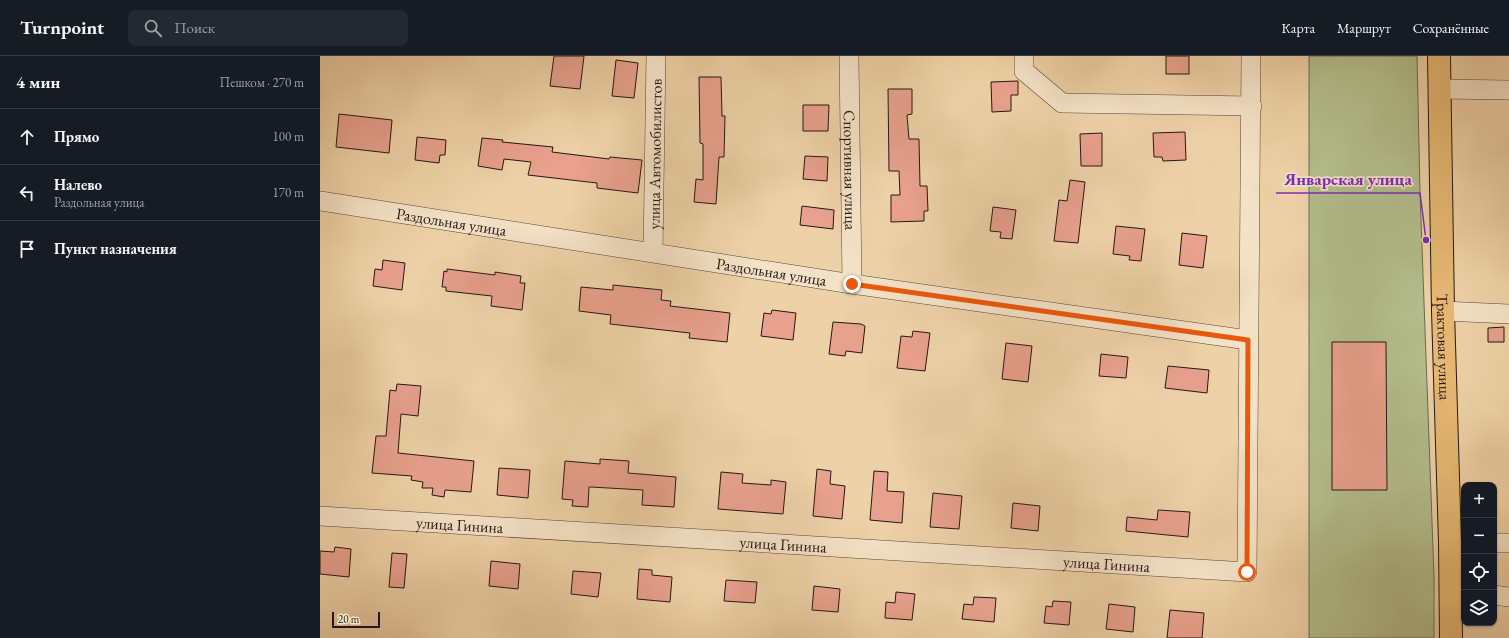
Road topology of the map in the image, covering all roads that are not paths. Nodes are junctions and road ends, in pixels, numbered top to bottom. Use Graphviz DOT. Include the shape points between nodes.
graph roads {
  1 [pos="656,56"];
  2 [pos="849,56"];
  3 [pos="1024,56"];
  4 [pos="1251,56"];
  5 [pos="1439,56"];
  6 [pos="1440,89"];
  7 [pos="1509,90"];
  8 [pos="1252,106"];
  9 [pos="320,201"];
  10 [pos="653,252"];
  11 [pos="852,284"];
  12 [pos="1443,311"];
  13 [pos="1509,314"];
  14 [pos="1248,340"];
  15 [pos="320,516"];
  16 [pos="1457,543"];
  17 [pos="1497,543"];
  18 [pos="1509,543"];
  19 [pos="1457,590"];
  20 [pos="1497,595"];
  21 [pos="1509,597"];
  22 [pos="1451,638"];
  1 -- 10 [label="street, улица Автомобилистов"];
  2 -- 11 [label="street, Спортивная улица"];
  3 -- 8 [label="street" via="1024,71 1062,103"];
  4 -- 8 [label="street"];
  5 -- 6 [label="main road, Трактовая улица"];
  6 -- 7 [label="street"];
  6 -- 12 [label="main road, Трактовая улица"];
  8 -- 14 [label="street"];
  9 -- 10 [label="street, Раздольная улица"];
  10 -- 11 [label="street, Раздольная улица"];
  11 -- 14 [label="street, Раздольная улица"];
  12 -- 13 [label="street"];
  12 -- 16 [label="main road, Трактовая улица"];
  14 -- 15 [label="street, улица Гинина" via="1247,572"];
  16 -- 19 [label="main road, Трактовая улица"];
  17 -- 18 [label="street"];
  19 -- 22 [label="main road, Трактовая улица"];
  20 -- 21 [label="street"];
}
